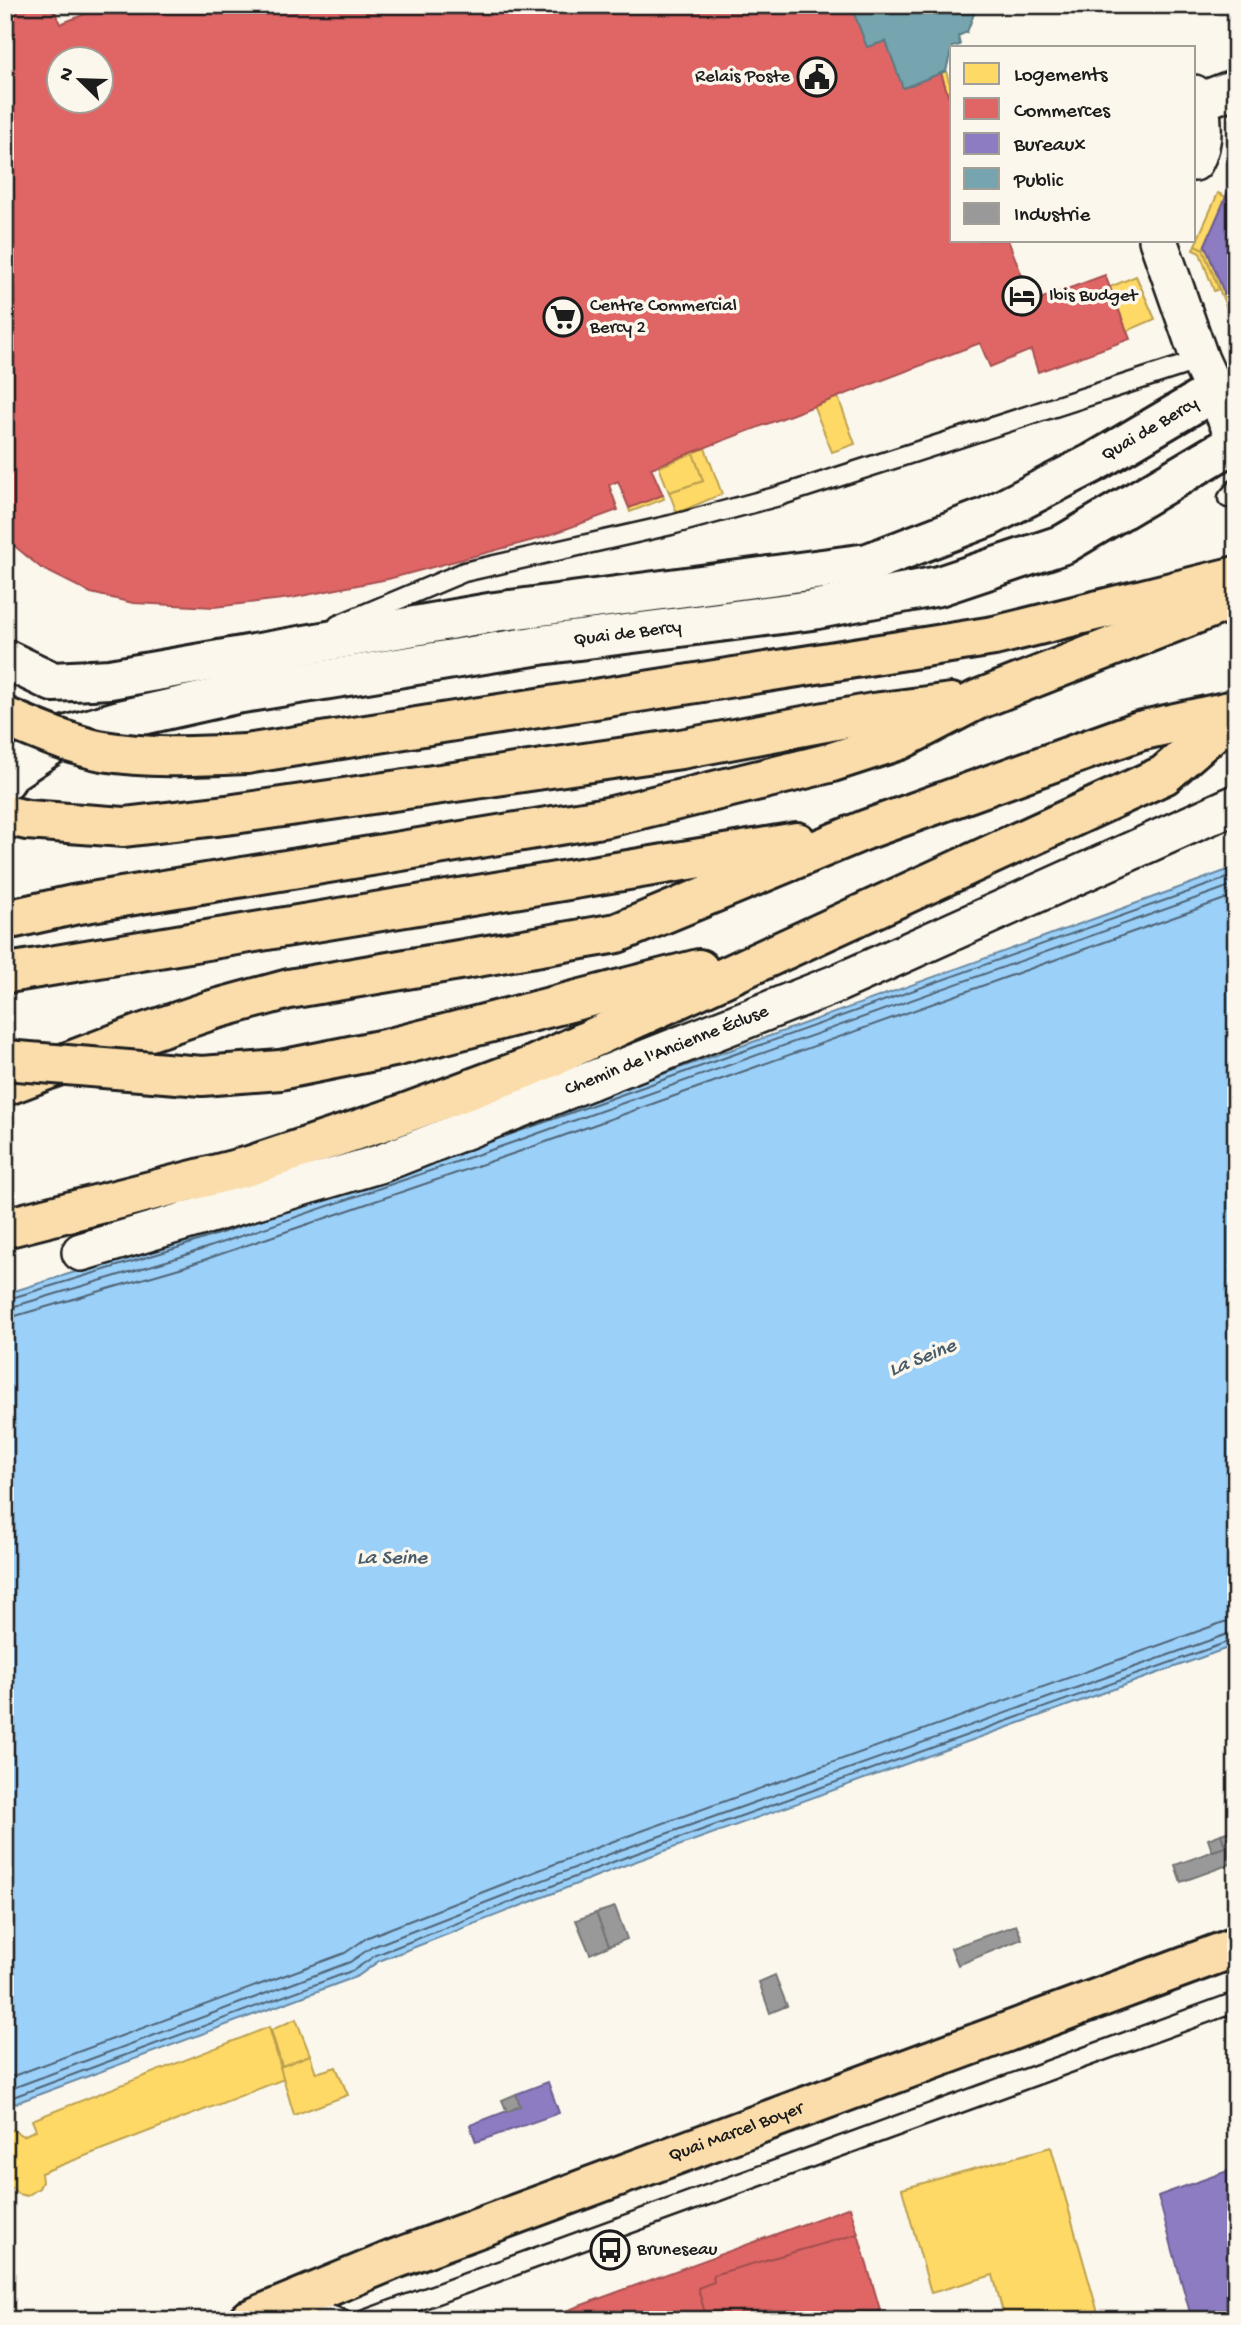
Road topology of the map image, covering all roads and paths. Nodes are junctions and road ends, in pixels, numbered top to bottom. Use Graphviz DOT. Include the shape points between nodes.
graph roads {
  1 [pos="1236,88"];
  2 [pos="1196,98"];
  3 [pos="1196,155"];
  4 [pos="1159,242"];
  5 [pos="1217,379"];
  6 [pos="1236,441"];
  7 [pos="1236,576"];
  8 [pos="1236,598"];
  9 [pos="281,649"];
  10 [pos="5,659"];
  11 [pos="977,700"];
  12 [pos="1236,711"];
  13 [pos="5,717"];
  14 [pos="8,777"];
  15 [pos="1236,804"];
  16 [pos="5,815"];
  17 [pos="865,830"];
  18 [pos="15,918"];
  19 [pos="802,940"];
  20 [pos="8,973"];
  21 [pos="5,1060"];
  22 [pos="5,1086"];
  23 [pos="5,1228"];
  24 [pos="81,1252"];
  25 [pos="1236,1947"];
  26 [pos="1236,2003"];
  27 [pos="293,2311"];
  28 [pos="248,2320"];
  29 [pos="344,2320"];
  30 [pos="365,2320"];
  1 -- 2 [label="street"];
  2 -- 3 [label="street" via="1203,131"];
  4 -- 5 [label="street"];
  5 -- 6 [label="street"];
  5 -- 9 [label="lane" via="671,525 464,572"];
  5 -- 9 [label="main road, Quai de Bercy" via="1093,463 988,517 867,563 495,612"];
  6 -- 14 [label="main road, Quai de Bercy" via="1064,544 939,586 812,610 540,645 236,694 65,736"];
  7 -- 13 [label="main road, bridge" via="994,636 246,754 167,757 102,751"];
  8 -- 11 [label="main road"];
  9 -- 10 [label="main road, Quai de Bercy" via="110,679 53,682"];
  11 -- 16 [label="main road" via="873,713 681,749 234,814 124,827"];
  11 -- 18 [label="main road" via="900,740 829,763 608,817"];
  12 -- 17 [label="main road" via="1139,731"];
  12 -- 19 [label="main road" via="1164,775"];
  15 -- 24 [label="street, Chemin de l'Ancienne Écluse" via="838,983 382,1163"];
  17 -- 20 [label="main road"];
  17 -- 22 [label="main road" via="617,933 289,989 165,1026"];
  19 -- 21 [label="main road, bridge" via="394,1047 280,1070 202,1076"];
  19 -- 23 [label="main road" via="532,1066 387,1120 249,1166"];
  25 -- 27 [label="main road, Quai Marcel Boyer" via="395,2259"];
  26 -- 30 [label="lane"];
  27 -- 28 [label="main road, Quai Marcel Boyer"];
  27 -- 29 [label="lane"];
}
